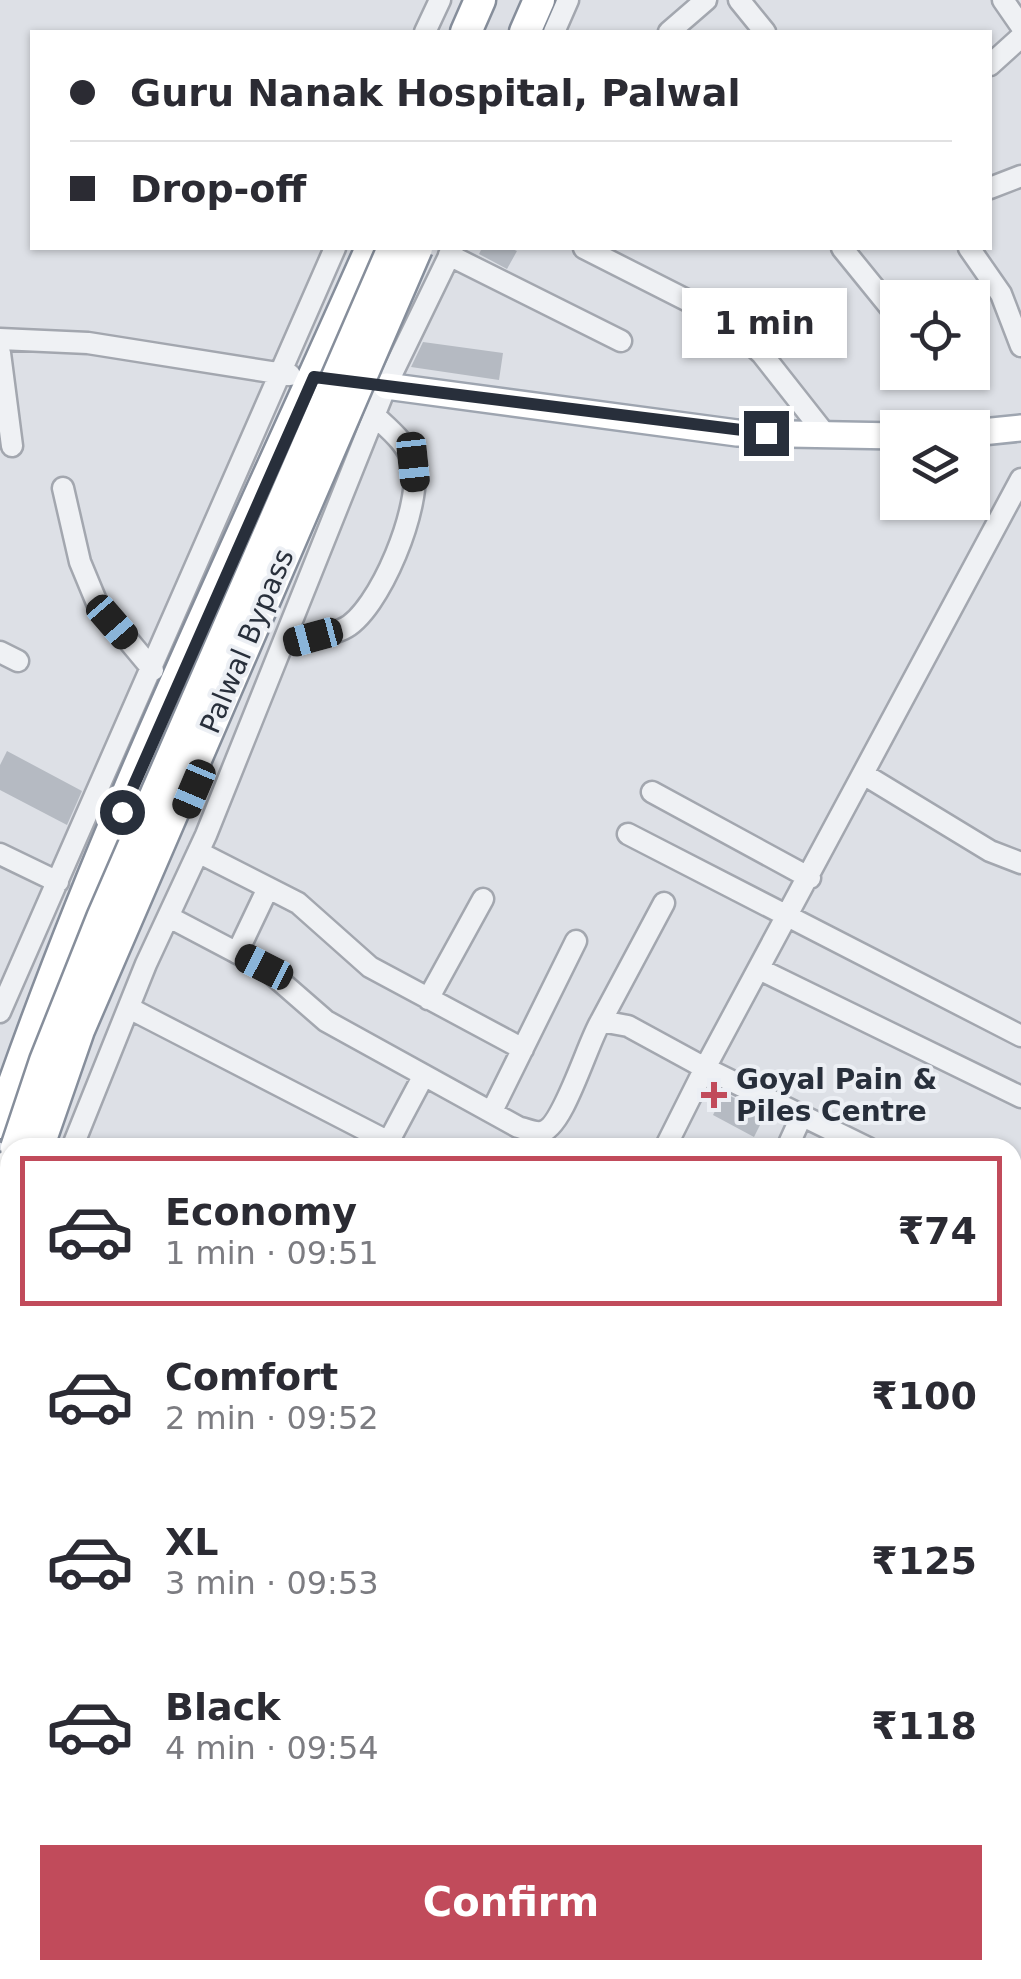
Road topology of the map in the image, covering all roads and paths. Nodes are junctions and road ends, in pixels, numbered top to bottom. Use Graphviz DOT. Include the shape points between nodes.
graph roads {
  1 [pos="440,0"];
  2 [pos="480,0"];
  3 [pos="499,0"];
  4 [pos="525,0"];
  5 [pos="539,0"];
  6 [pos="568,0"];
  7 [pos="706,0"];
  8 [pos="739,0"];
  9 [pos="1003,0"];
  10 [pos="693,24"];
  11 [pos="1021,26"];
  12 [pos="426,30"];
  13 [pos="467,30"];
  14 [pos="486,30"];
  15 [pos="512,30"];
  16 [pos="525,30"];
  17 [pos="555,30"];
  18 [pos="763,30"];
  19 [pos="1021,38"];
  20 [pos="992,63"];
  21 [pos="1021,176"];
  22 [pos="992,187"];
  23 [pos="334,250"];
  24 [pos="370,250"];
  25 [pos="392,250"];
  26 [pos="416,250"];
  27 [pos="444,250"];
  28 [pos="588,250"];
  29 [pos="844,250"];
  30 [pos="970,250"];
  31 [pos="880,295"];
  32 [pos="0,339"];
  33 [pos="620,341"];
  34 [pos="1021,346"];
  35 [pos="0,353"];
  36 [pos="282,374"];
  37 [pos="314,377"];
  38 [pos="372,384"];
  39 [pos="374,416"];
  40 [pos="1021,428"];
  41 [pos="990,431"];
  42 [pos="825,434"];
  43 [pos="880,436"];
  44 [pos="12,446"];
  45 [pos="1021,479"];
  46 [pos="63,488"];
  47 [pos="282,645"];
  48 [pos="152,670"];
  49 [pos="865,775"];
  50 [pos="652,792"];
  51 [pos="628,834"];
  52 [pos="198,852"];
  53 [pos="0,854"];
  54 [pos="1021,863"];
  55 [pos="810,878"];
  56 [pos="58,882"];
  57 [pos="268,888"];
  58 [pos="483,899"];
  59 [pos="664,903"];
  60 [pos="168,917"];
  61 [pos="787,918"];
  62 [pos="576,941"];
  63 [pos="237,953"];
  64 [pos="758,970"];
  65 [pos="428,999"];
  66 [pos="129,1008"];
  67 [pos="0,1012"];
  68 [pos="601,1021"];
  69 [pos="1021,1036"];
  70 [pos="522,1049"];
  71 [pos="705,1068"];
  72 [pos="424,1075"];
  73 [pos="1021,1097"];
  74 [pos="492,1111"];
  75 [pos="802,1114"];
  76 [pos="0,1123"];
  77 [pos="19,1138"];
  78 [pos="41,1138"];
  79 [pos="55,1138"];
  80 [pos="76,1138"];
  81 [pos="381,1138"];
  82 [pos="385,1138"];
  83 [pos="670,1138"];
  84 [pos="791,1138"];
  85 [pos="849,1138"];
  1 -- 12 [label="street"];
  2 -- 13 [label="highway"];
  3 -- 14 [label="highway"];
  4 -- 15 [label="highway"];
  5 -- 16 [label="highway"];
  6 -- 17 [label="street"];
  7 -- 10 [label="street"];
  8 -- 18 [label="street"];
  9 -- 11 [label="street"];
  19 -- 20 [label="street"];
  21 -- 22 [label="street"];
  23 -- 36 [label="street"];
  24 -- 37 [label="highway"];
  25 -- 77 [label="highway, Palwal Bypass, bridge" via="102,918"];
  26 -- 38 [label="highway, Palwal Bypass, bridge"];
  27 -- 33 [label="street"];
  27 -- 38 [label="highway"];
  28 -- 42 [label="street" via="724,320 762,354"];
  29 -- 31 [label="street"];
  30 -- 34 [label="street" via="1001,294"];
  32 -- 36 [label="street" via="88,344"];
  35 -- 44 [label="street"];
  36 -- 37 [label="street"];
  36 -- 48 [label="street"];
  37 -- 38 [label="street"];
  37 -- 76 [label="highway" via="152,740 47,990"];
  38 -- 39 [label="street"];
  38 -- 42 [label="main road" via="737,433"];
  38 -- 78 [label="highway, Palwal Bypass, bridge" via="78,1030"];
  38 -- 79 [label="highway" via="93,1028"];
  39 -- 47 [label="street"];
  39 -- 47 [label="street" via="413,462 416,490 407,526 356,620"];
  40 -- 41 [label="main road"];
  42 -- 43 [label="main road"];
  45 -- 49 [label="street"];
  46 -- 48 [label="street" via="97,603"];
  47 -- 52 [label="street"];
  48 -- 56 [label="street"];
  49 -- 54 [label="street"];
  49 -- 55 [label="street"];
  50 -- 55 [label="street"];
  51 -- 61 [label="street"];
  52 -- 57 [label="street"];
  52 -- 60 [label="street"];
  53 -- 56 [label="street"];
  55 -- 61 [label="street"];
  56 -- 67 [label="street"];
  57 -- 63 [label="street"];
  57 -- 65 [label="street" via="316,916 370,967"];
  58 -- 65 [label="street"];
  59 -- 68 [label="street"];
  60 -- 63 [label="street"];
  60 -- 66 [label="street"];
  61 -- 64 [label="street"];
  61 -- 69 [label="street"];
  62 -- 70 [label="street"];
  63 -- 72 [label="street" via="264,967 326,1020"];
  64 -- 71 [label="street"];
  64 -- 73 [label="street"];
  65 -- 70 [label="street"];
  66 -- 80 [label="street"];
  66 -- 81 [label="street"];
  68 -- 71 [label="street" via="628,1026"];
  68 -- 74 [label="street" via="548,1130 518,1126"];
  70 -- 74 [label="street"];
  71 -- 75 [label="street"];
  71 -- 83 [label="street"];
  72 -- 74 [label="street"];
  72 -- 82 [label="street"];
  75 -- 84 [label="street"];
  75 -- 85 [label="street"];
}
